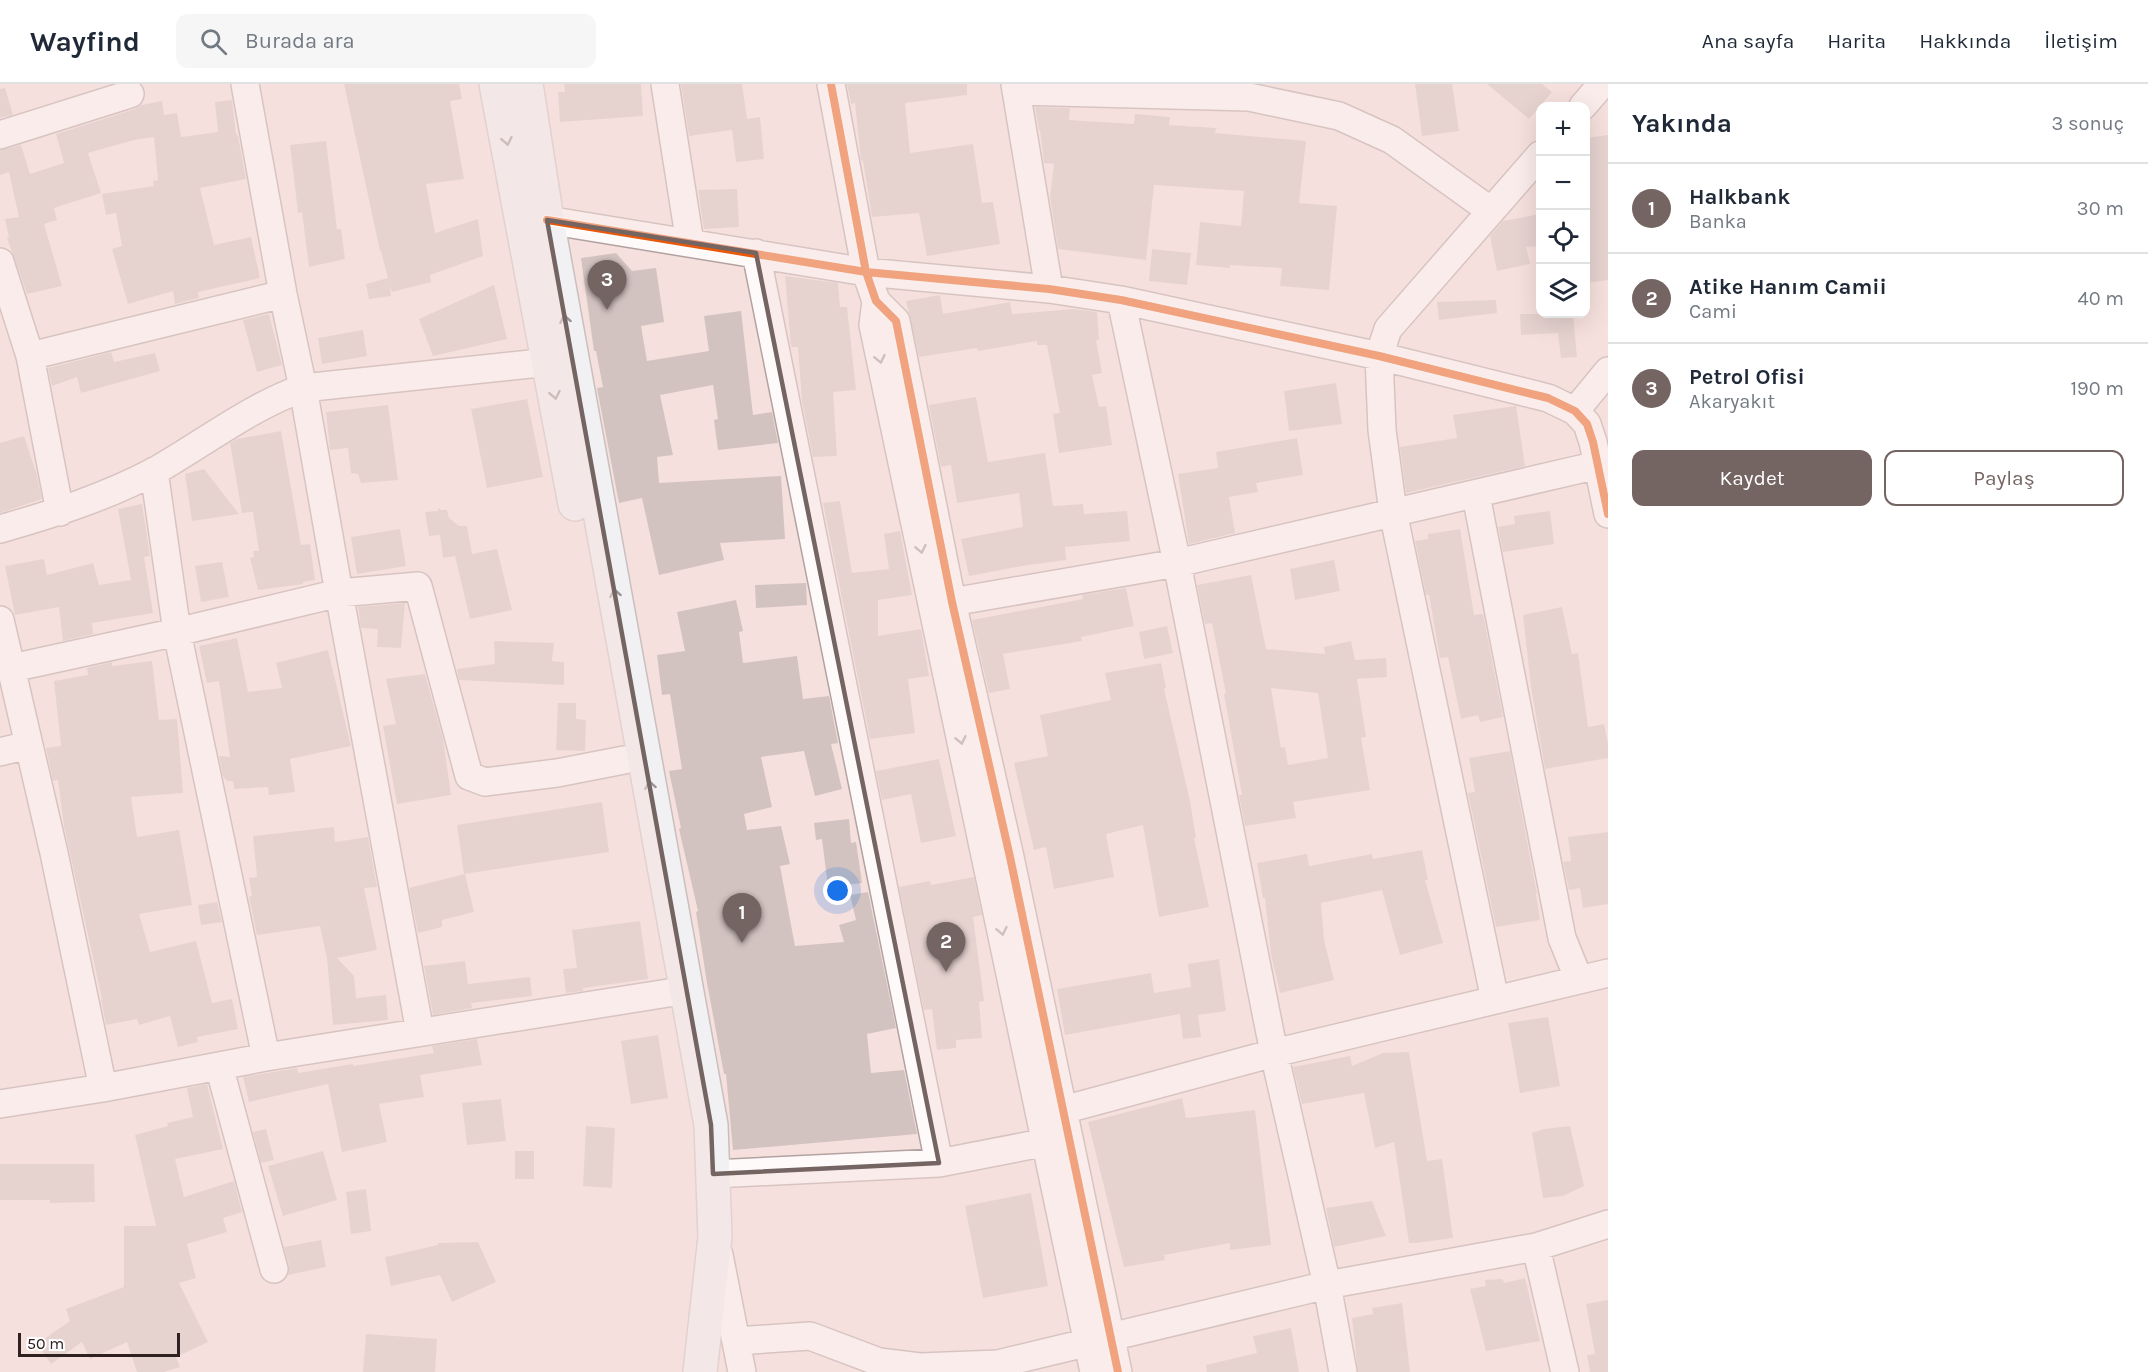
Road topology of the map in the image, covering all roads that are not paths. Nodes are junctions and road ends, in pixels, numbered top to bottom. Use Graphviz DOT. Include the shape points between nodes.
graph roads {
  1 [pos="245,84"];
  2 [pos="496,84"];
  3 [pos="526,84"];
  4 [pos="665,84"];
  5 [pos="831,84"];
  6 [pos="1602,84"];
  7 [pos="1016,87"];
  8 [pos="130,94"];
  9 [pos="1586,102"];
  10 [pos="0,135"];
  11 [pos="1539,156"];
  12 [pos="1491,211"];
  13 [pos="547,220"];
  14 [pos="690,243"];
  15 [pos="756,253"];
  16 [pos="0,262"];
  17 [pos="866,272"];
  18 [pos="1049,289"];
  19 [pos="283,294"];
  20 [pos="1121,300"];
  21 [pos="876,301"];
  22 [pos="30,356"];
  23 [pos="1379,356"];
  24 [pos="549,362"];
  25 [pos="1608,371"];
  26 [pos="303,388"];
  27 [pos="1590,423"];
  28 [pos="1598,465"];
  29 [pos="154,471"];
  30 [pos="1476,495"];
  31 [pos="60,512"];
  32 [pos="1393,512"];
  33 [pos="1608,514"];
  34 [pos="0,529"];
  35 [pos="1177,562"];
  36 [pos="339,593"];
  37 [pos="952,602"];
  38 [pos="0,620"];
  39 [pos="177,632"];
  40 [pos="12,668"];
  41 [pos="28,745"];
  42 [pos="0,752"];
  43 [pos="624,759"];
  44 [pos="1608,973"];
  45 [pos="1579,980"];
  46 [pos="678,992"];
  47 [pos="1495,1000"];
  48 [pos="420,1032"];
  49 [pos="1274,1053"];
  50 [pos="266,1057"];
  51 [pos="219,1066"];
  52 [pos="103,1088"];
  53 [pos="0,1104"];
  54 [pos="1063,1110"];
  55 [pos="1047,1142"];
  56 [pos="939,1163"];
  57 [pos="713,1174"];
  58 [pos="1608,1224"];
  59 [pos="715,1237"];
  60 [pos="1536,1247"];
  61 [pos="274,1269"];
  62 [pos="1328,1285"];
  63 [pos="1099,1340"];
  64 [pos="735,1341"];
  65 [pos="700,1372"];
  66 [pos="742,1372"];
  67 [pos="1094,1372"];
  68 [pos="1118,1372"];
  69 [pos="1343,1372"];
  70 [pos="1565,1372"];
  1 -- 19 [label="street"];
  2 -- 24 [label="main road, one-way"];
  3 -- 13 [label="main road"];
  4 -- 14 [label="street"];
  5 -- 17 [label="street"];
  6 -- 9 [label="street"];
  7 -- 12 [label="street" via="1249,97 1339,116 1392,140"];
  7 -- 18 [label="street"];
  8 -- 10 [label="street"];
  11 -- 12 [label="street"];
  12 -- 23 [label="street" via="1388,329"];
  13 -- 14 [label="street"];
  46 -- 13 [label="main road, one-way"];
  14 -- 15 [label="street"];
  15 -- 17 [label="street"];
  15 -- 56 [label="street"];
  16 -- 22 [label="street"];
  17 -- 18 [label="street"];
  17 -- 21 [label="street"];
  18 -- 20 [label="street"];
  19 -- 22 [label="street"];
  19 -- 26 [label="street"];
  20 -- 23 [label="street"];
  20 -- 35 [label="street"];
  21 -- 37 [label="street" via="896,321"];
  21 -- 55 [label="street, one-way" via="873,325"];
  22 -- 31 [label="street"];
  23 -- 27 [label="street" via="1548,398"];
  23 -- 32 [label="street" via="1382,430"];
  24 -- 26 [label="street"];
  24 -- 43 [label="main road, one-way"];
  25 -- 27 [label="street"];
  26 -- 29 [label="street" via="268,402"];
  26 -- 36 [label="street"];
  27 -- 28 [label="street"];
  28 -- 30 [label="street"];
  28 -- 33 [label="street"];
  29 -- 31 [label="street"];
  29 -- 39 [label="street"];
  30 -- 32 [label="street"];
  30 -- 45 [label="street" via="1562,938"];
  31 -- 34 [label="street"];
  32 -- 35 [label="street"];
  32 -- 47 [label="street"];
  35 -- 37 [label="street"];
  35 -- 49 [label="street"];
  36 -- 39 [label="street"];
  36 -- 43 [label="street" via="418,586 469,776 485,782"];
  36 -- 48 [label="street"];
  37 -- 54 [label="street"];
  38 -- 40 [label="street"];
  39 -- 40 [label="street"];
  39 -- 50 [label="street"];
  40 -- 41 [label="street"];
  41 -- 42 [label="street"];
  41 -- 52 [label="street"];
  43 -- 46 [label="main road"];
  44 -- 45 [label="street"];
  45 -- 47 [label="street"];
  46 -- 48 [label="street"];
  46 -- 57 [label="main road" via="711,1125"];
  46 -- 59 [label="main road"];
  47 -- 49 [label="street"];
  48 -- 50 [label="street"];
  49 -- 54 [label="street"];
  49 -- 62 [label="street"];
  50 -- 51 [label="street"];
  51 -- 52 [label="street"];
  51 -- 61 [label="street"];
  52 -- 53 [label="street"];
  54 -- 55 [label="street"];
  54 -- 63 [label="street"];
  55 -- 56 [label="street"];
  55 -- 63 [label="street"];
  56 -- 57 [label="street"];
  57 -- 59 [label="main road"];
  58 -- 60 [label="street"];
  59 -- 64 [label="street"];
  59 -- 65 [label="main road"];
  60 -- 62 [label="street"];
  60 -- 70 [label="street"];
  62 -- 63 [label="street"];
  62 -- 69 [label="street"];
  63 -- 64 [label="street" via="998,1364 920,1367 879,1362 810,1336"];
  63 -- 67 [label="street"];
  63 -- 68 [label="street"];
  64 -- 66 [label="street"];
}
